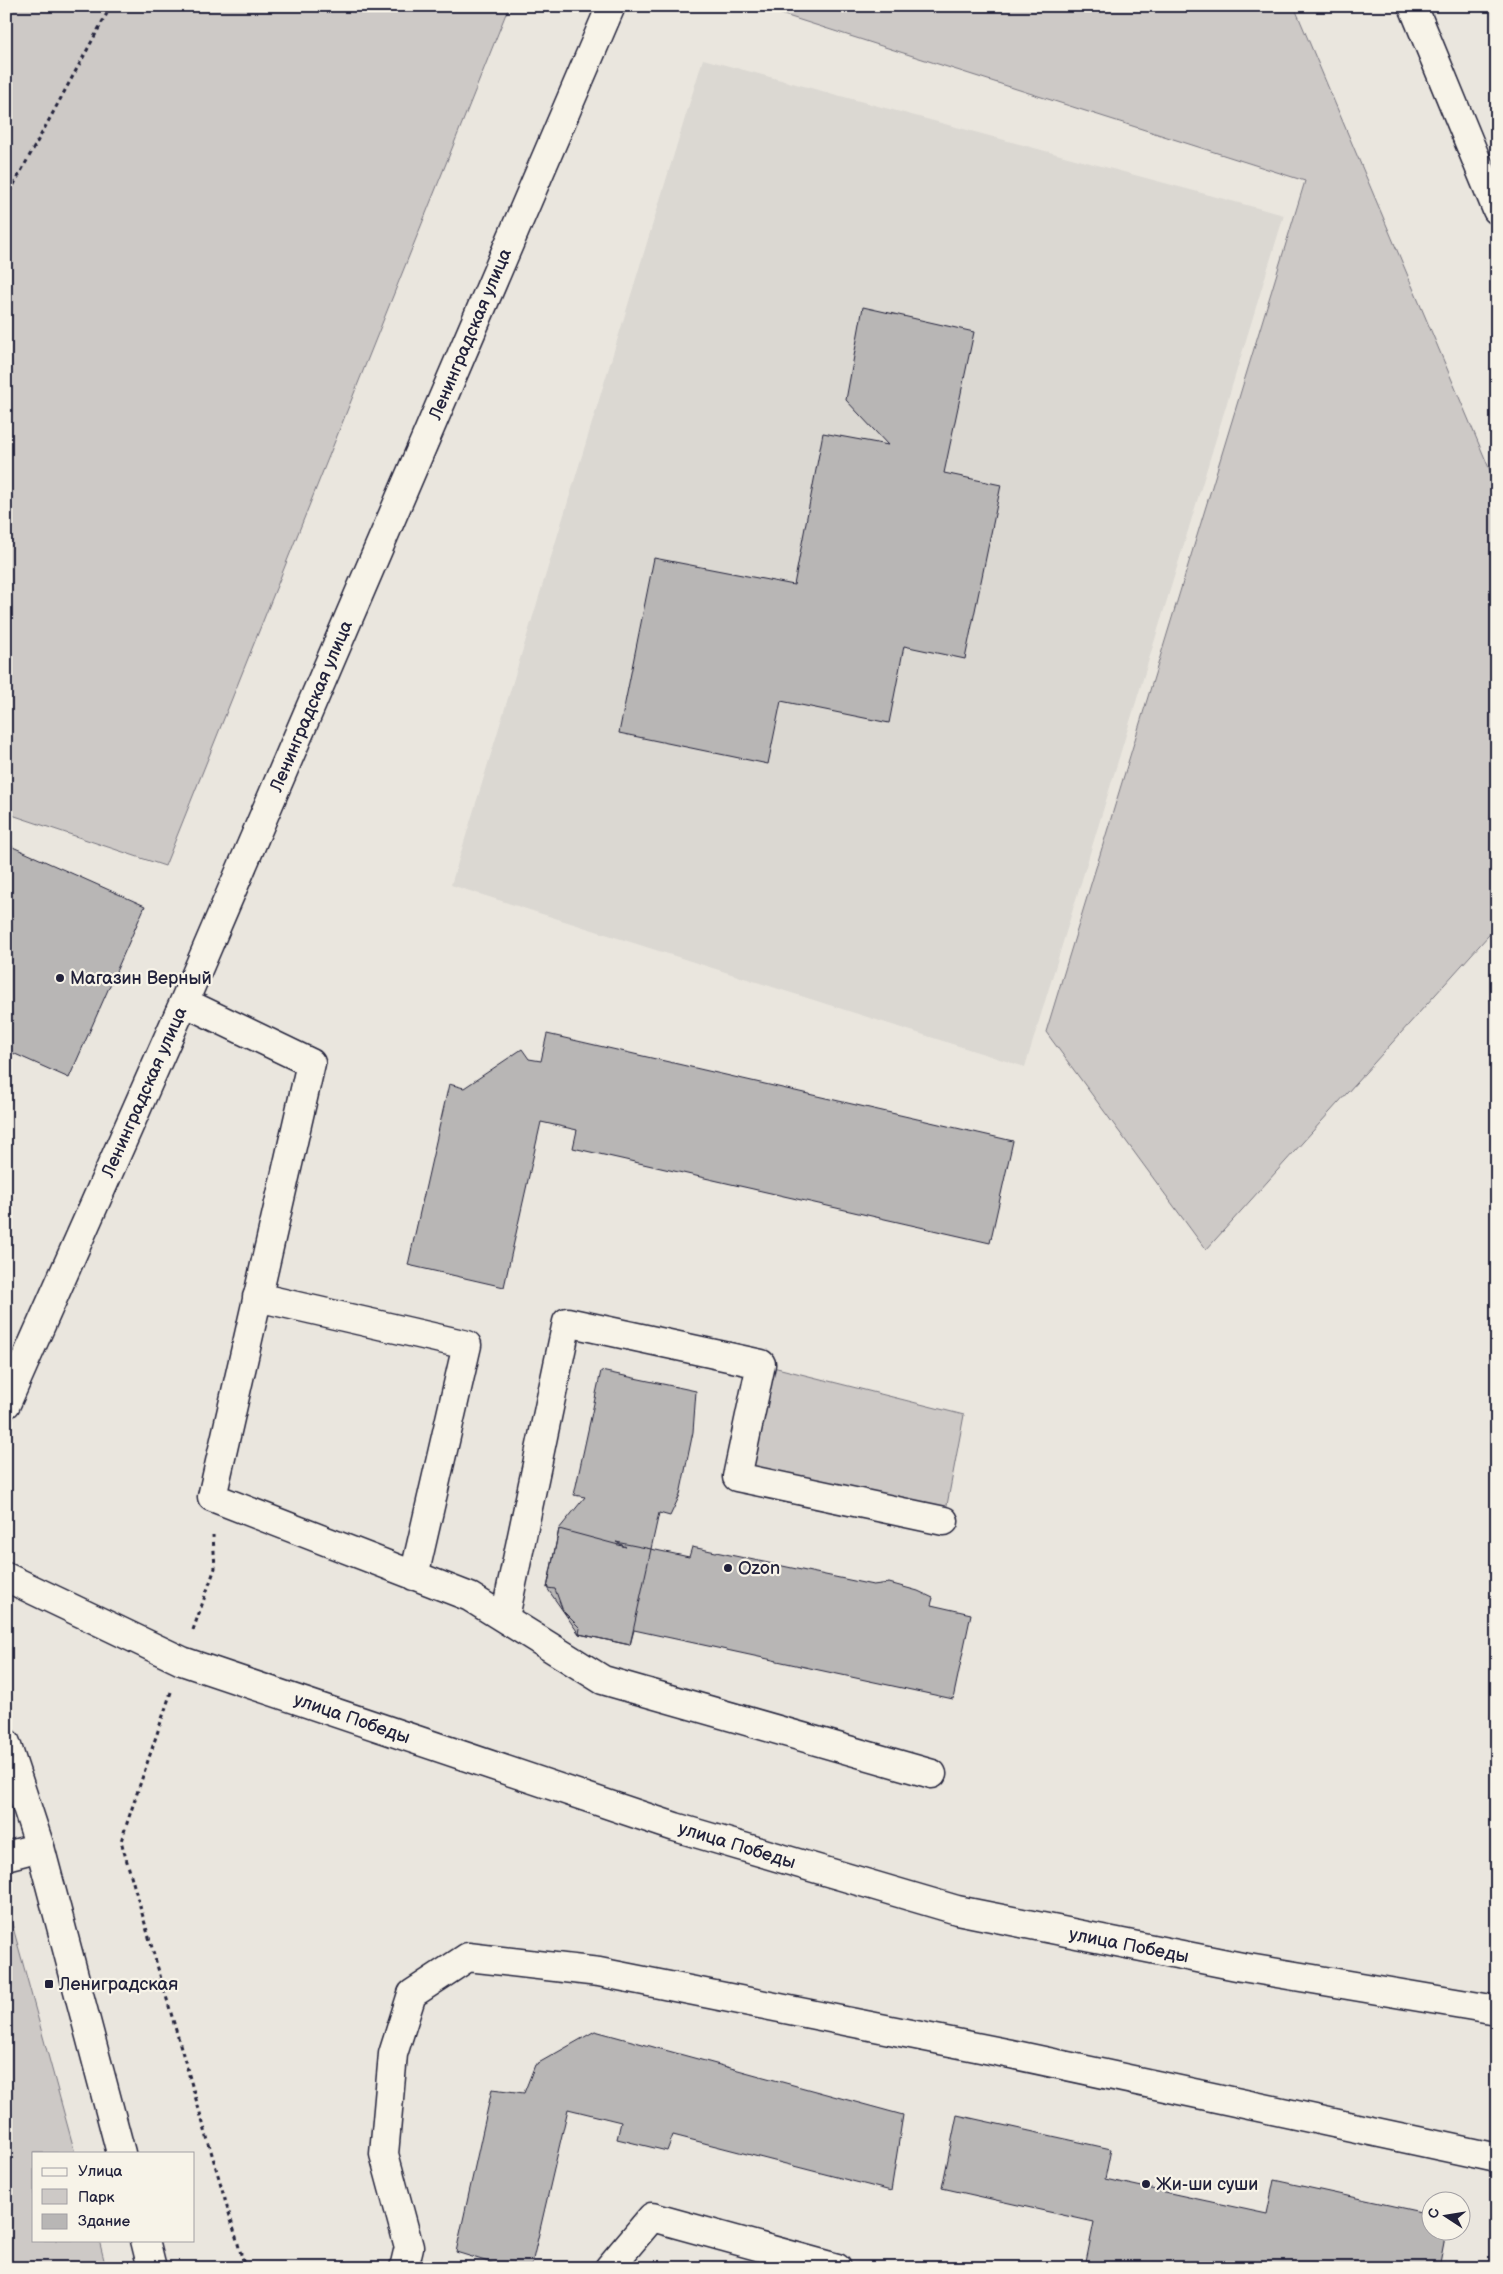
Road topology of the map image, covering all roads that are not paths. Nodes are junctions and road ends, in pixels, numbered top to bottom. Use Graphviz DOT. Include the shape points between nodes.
graph roads {
  1 [pos="611,6"];
  2 [pos="1413,6"];
  3 [pos="1497,210"];
  4 [pos="184,1002"];
  5 [pos="257,1297"];
  6 [pos="6,1404"];
  7 [pos="944,1521"];
  8 [pos="414,1576"];
  9 [pos="6,1578"];
  10 [pos="505,1617"];
  11 [pos="6,1743"];
  12 [pos="932,1774"];
  13 [pos="40,1847"];
  14 [pos="6,1856"];
  15 [pos="1497,2010"];
  16 [pos="122,2152"];
  17 [pos="1497,2158"];
  18 [pos="146,2242"];
  19 [pos="152,2268"];
  20 [pos="404,2268"];
  21 [pos="609,2268"];
  22 [pos="837,2268"];
  1 -- 4 [label="main road, Ленинградская улица"];
  2 -- 3 [label="main road"];
  4 -- 5 [label="main road" via="310,1063"];
  4 -- 6 [label="main road, Ленинградская улица"];
  5 -- 8 [label="main road" via="212,1497"];
  5 -- 8 [label="main road" via="467,1345"];
  7 -- 10 [label="main road" via="737,1477 761,1364 568,1322"];
  8 -- 10 [label="main road" via="470,1597"];
  9 -- 15 [label="main road, улица Победы" via="182,1661 674,1827 957,1910 1242,1967"];
  10 -- 12 [label="main road" via="603,1680"];
  11 -- 13 [label="main road"];
  13 -- 14 [label="main road"];
  13 -- 16 [label="main road"];
  17 -- 20 [label="main road" via="1011,2054 599,1972 468,1957 412,1994 393,2054 384,2154 409,2247"];
  18 -- 19 [label="main road"];
  21 -- 22 [label="main road" via="652,2217"];
}
